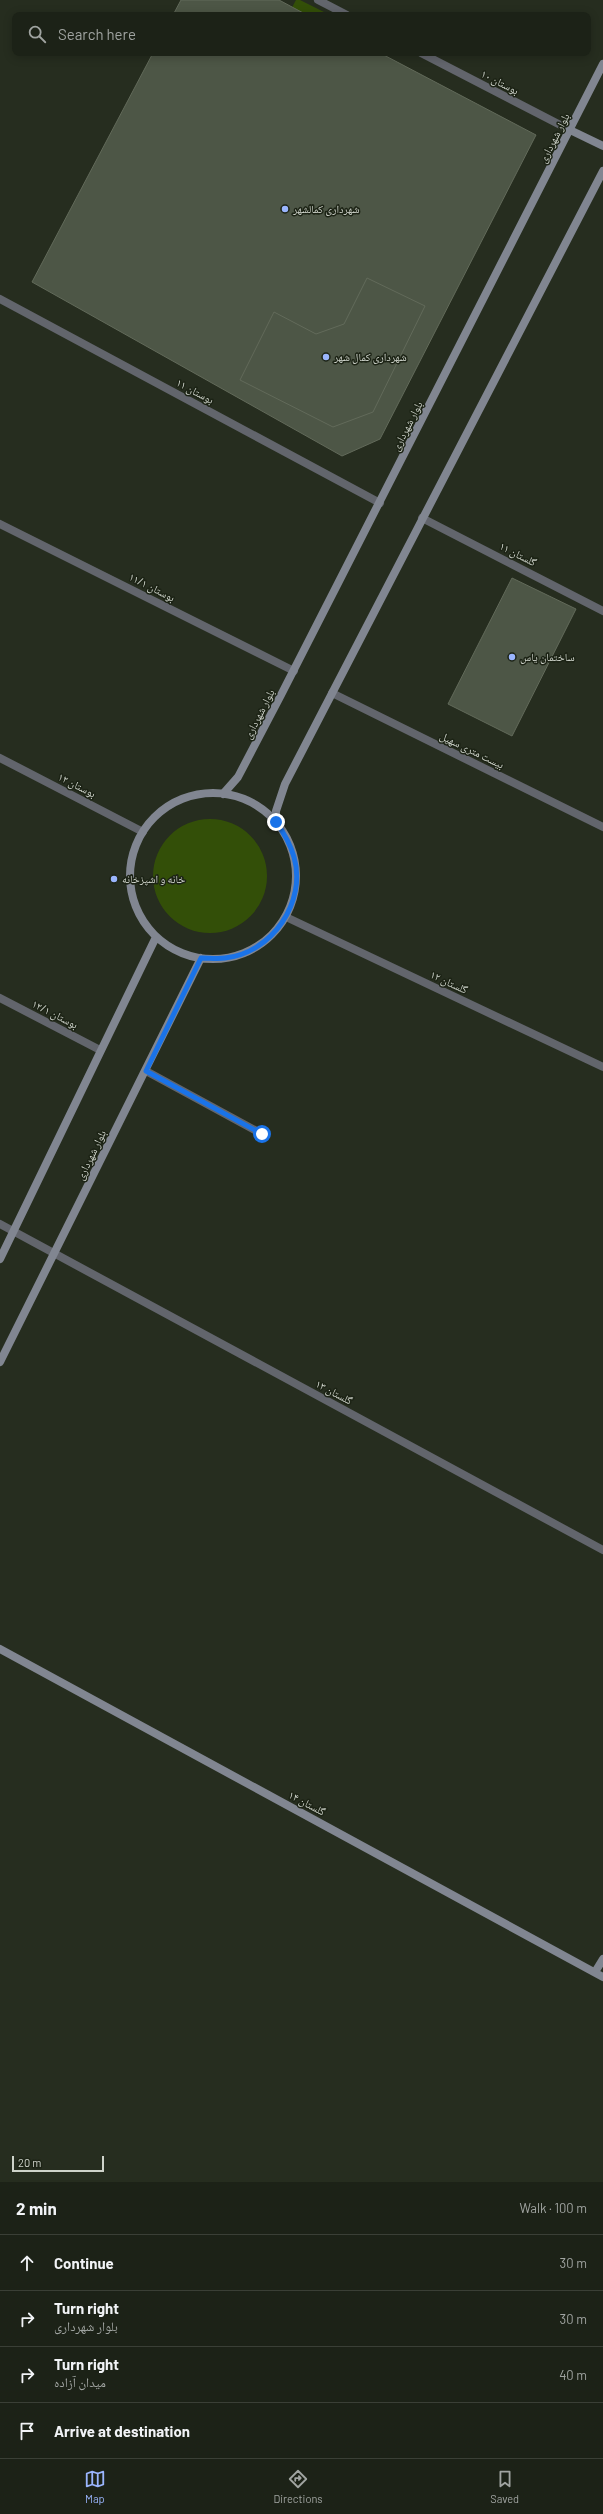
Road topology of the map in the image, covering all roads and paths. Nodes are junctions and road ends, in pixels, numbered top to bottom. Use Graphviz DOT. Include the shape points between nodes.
graph roads {
  1 [pos="318,0"];
  2 [pos="341,12"];
  3 [pos="427,56"];
  4 [pos="603,64"];
  5 [pos="570,130"];
  6 [pos="603,146"];
  7 [pos="603,171"];
  8 [pos="0,298"];
  9 [pos="380,503"];
  10 [pos="422,518"];
  11 [pos="0,524"];
  12 [pos="603,610"];
  13 [pos="294,671"];
  14 [pos="332,693"];
  15 [pos="0,758"];
  16 [pos="223,794"];
  17 [pos="276,822"];
  18 [pos="603,827"];
  19 [pos="143,832"];
  20 [pos="286,917"];
  21 [pos="156,937"];
  22 [pos="201,958"];
  23 [pos="0,998"];
  24 [pos="100,1050"];
  25 [pos="603,1067"];
  26 [pos="146,1071"];
  27 [pos="262,1134"];
  28 [pos="0,1224"];
  29 [pos="14,1231"];
  30 [pos="55,1253"];
  31 [pos="0,1259"];
  32 [pos="0,1362"];
  33 [pos="603,1550"];
  34 [pos="0,1649"];
  35 [pos="603,1959"];
  36 [pos="595,1972"];
  37 [pos="603,1977"];
  1 -- 2 [label="street"];
  3 -- 5 [label="street, بوستان ۱۰"];
  4 -- 5 [label="main road, بلوار شهرداری"];
  5 -- 6 [label="main road"];
  5 -- 9 [label="main road, بلوار شهرداری"];
  7 -- 10 [label="main road"];
  8 -- 9 [label="street, بوستان ۱۱"];
  9 -- 13 [label="main road, بلوار شهرداری"];
  10 -- 12 [label="street, گلستان ۱۱"];
  10 -- 14 [label="main road"];
  11 -- 13 [label="street, بوستان ۱۱/۱"];
  13 -- 16 [label="main road, بلوار شهرداری" via="238,777"];
  14 -- 17 [label="main road" via="285,784 276,811"];
  14 -- 18 [label="street, بیست متری سهیل"];
  15 -- 19 [label="street, بوستان ۱۲"];
  16 -- 17 [label="main road" via="243,798 261,808"];
  16 -- 19 [label="main road" via="204,794 186,798 169,806 155,817"];
  17 -- 20 [label="main road" via="288,838 295,858 297,878 294,898"];
  19 -- 21 [label="main road" via="133,853 131,883 133,898 142,919"];
  20 -- 22 [label="main road" via="271,937 250,951 226,958"];
  20 -- 25 [label="street, گلستان ۱۲"];
  21 -- 22 [label="main road" via="177,951"];
  21 -- 24 [label="main road"];
  22 -- 26 [label="main road, بلوار شهرداری"];
  23 -- 24 [label="street, بوستان ۱۲/۱"];
  24 -- 29 [label="main road"];
  26 -- 27 [label="street"];
  26 -- 30 [label="main road, بلوار شهرداری"];
  28 -- 29 [label="street, گلستان ۱۳"];
  29 -- 30 [label="street, گلستان ۱۳"];
  29 -- 31 [label="main road"];
  30 -- 32 [label="main road, بلوار شهرداری"];
  30 -- 33 [label="street, گلستان ۱۳"];
  34 -- 36 [label="main road, گلستان ۱۴"];
  35 -- 36 [label="main road"];
  36 -- 37 [label="main road, گلستان ۱۴"];
}
